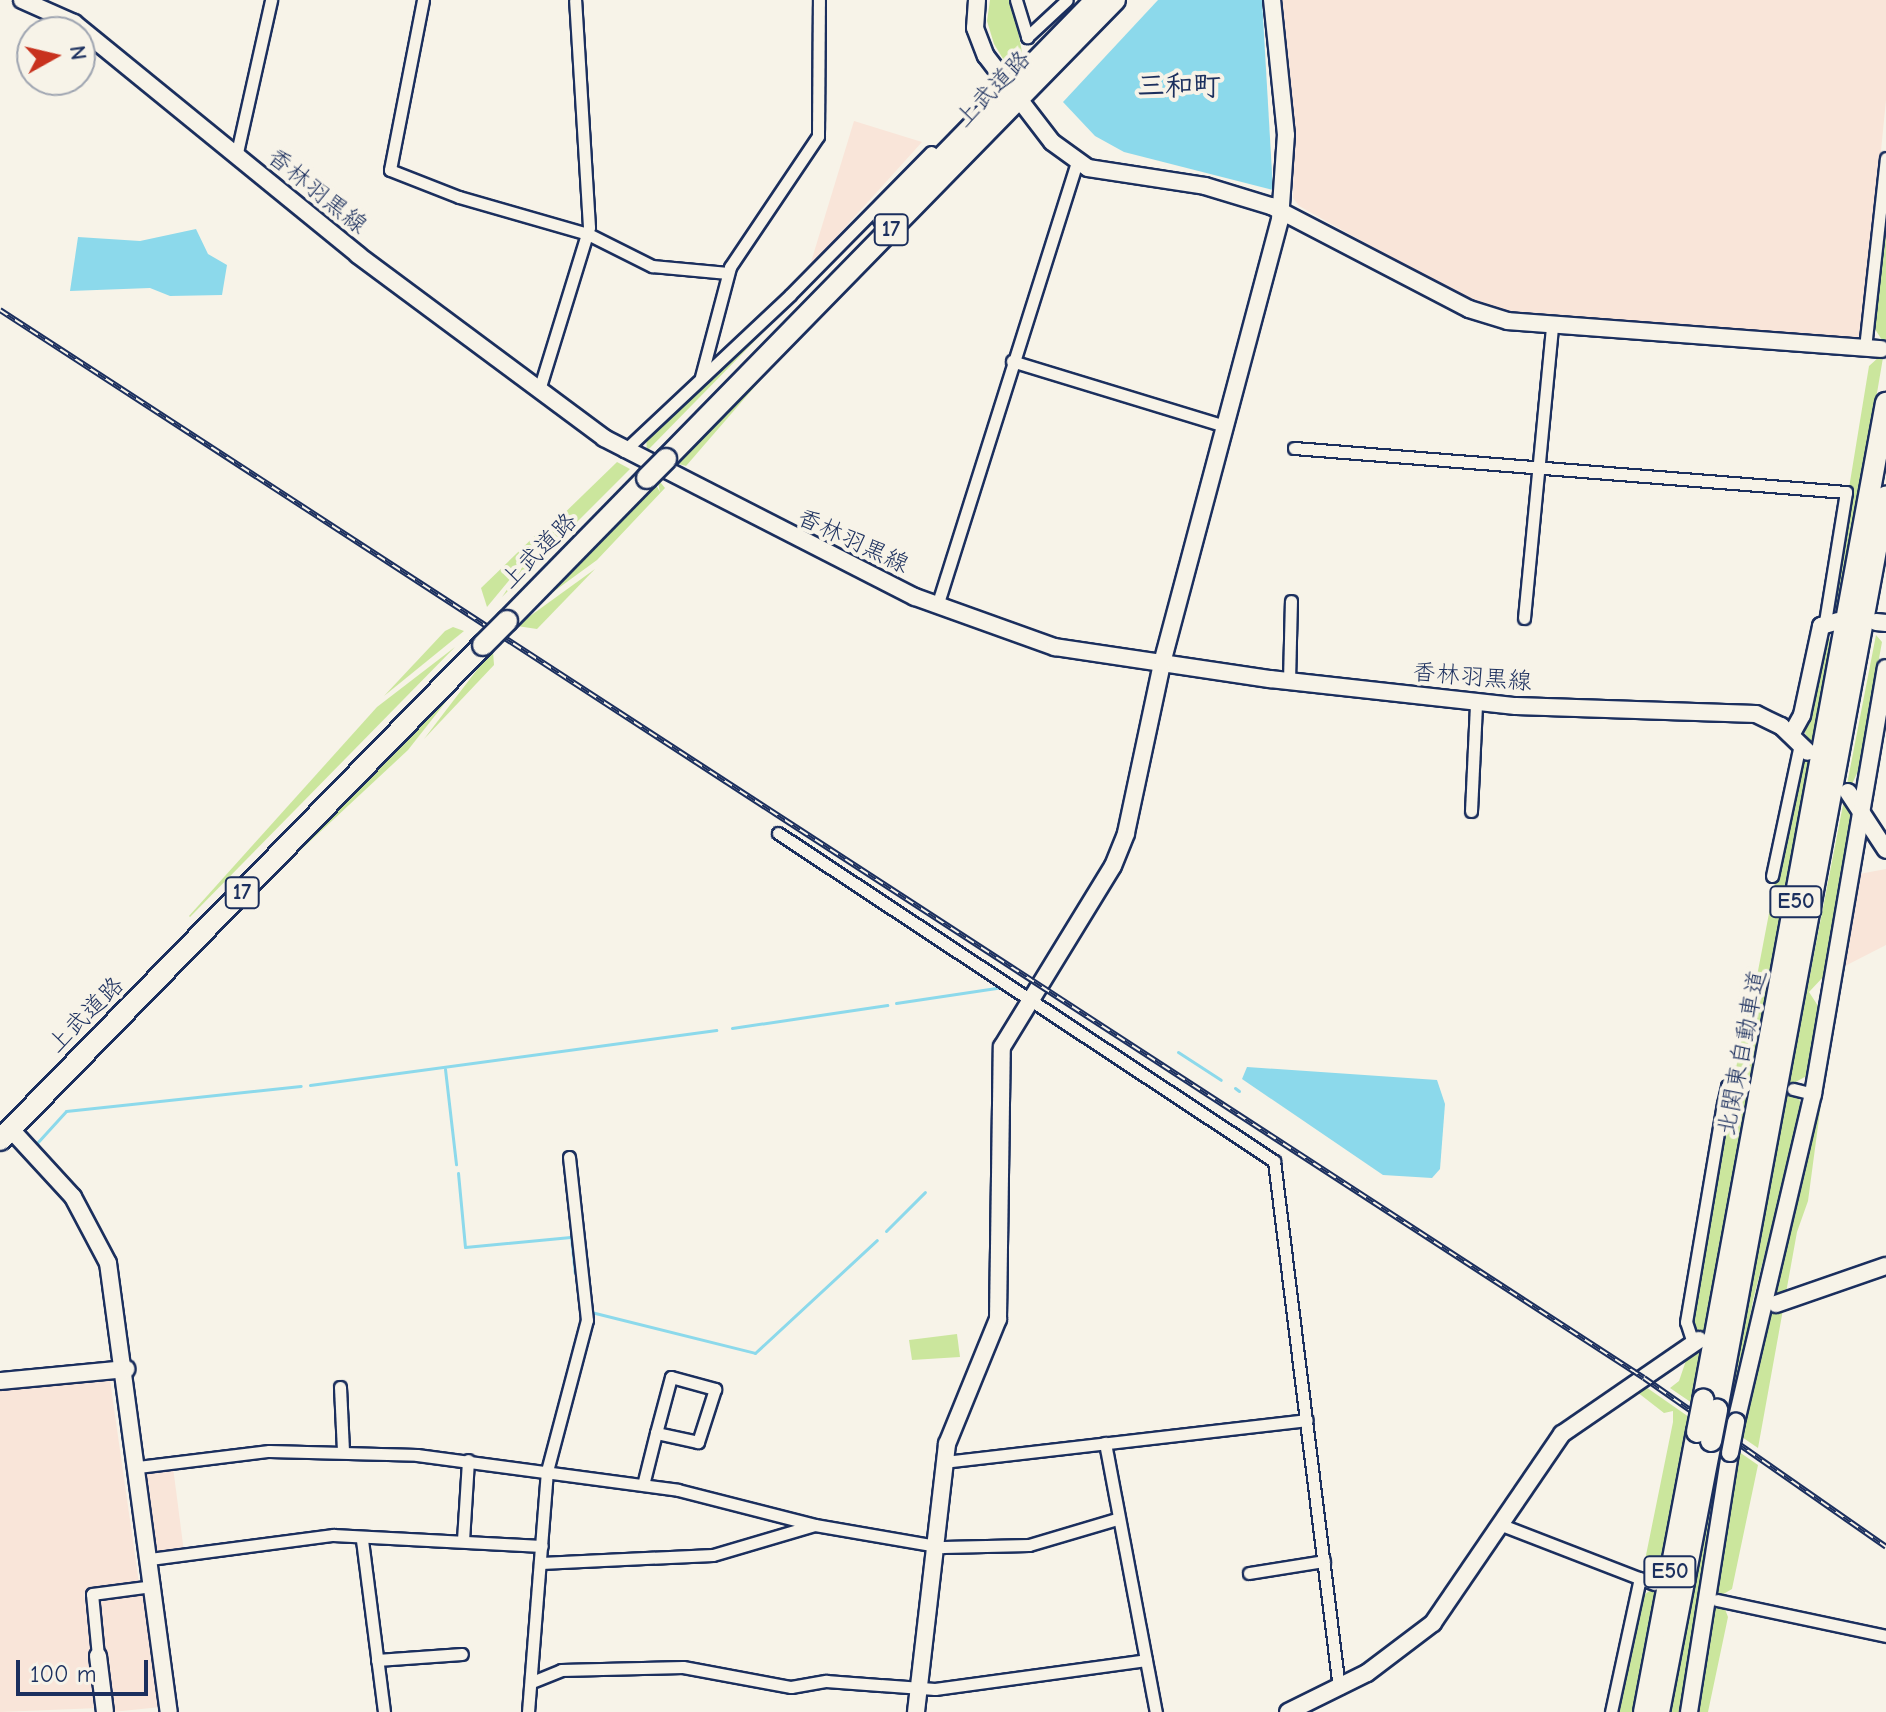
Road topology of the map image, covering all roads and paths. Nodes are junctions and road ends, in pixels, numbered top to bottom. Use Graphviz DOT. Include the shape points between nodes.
graph roads {
  1 [pos="22,0"];
  2 [pos="271,0"];
  3 [pos="423,0"];
  4 [pos="575,0"];
  5 [pos="819,0"];
  6 [pos="977,0"];
  7 [pos="1016,0"];
  8 [pos="1067,0"];
  9 [pos="1087,0"];
  10 [pos="1096,0"];
  11 [pos="1115,0"];
  12 [pos="1272,0"];
  13 [pos="1063,33"];
  14 [pos="1014,94"];
  15 [pos="931,152"];
  16 [pos="236,157"];
  17 [pos="1886,158"];
  18 [pos="1077,162"];
  19 [pos="915,177"];
  20 [pos="1282,210"];
  21 [pos="588,234"];
  22 [pos="836,258"];
  23 [pos="728,273"];
  24 [pos="1552,327"];
  25 [pos="1873,349"];
  26 [pos="1012,361"];
  27 [pos="701,377"];
  28 [pos="539,390"];
  29 [pos="1886,403"];
  30 [pos="1225,426"];
  31 [pos="1294,448"];
  32 [pos="624,451"];
  33 [pos="660,456"];
  34 [pos="1541,469"];
  35 [pos="1886,496"];
  36 [pos="1291,601"];
  37 [pos="937,606"];
  38 [pos="1524,618"];
  39 [pos="1831,622"];
  40 [pos="478,641"];
  41 [pos="1162,663"];
  42 [pos="1886,668"];
  43 [pos="1289,681"];
  44 [pos="1476,703"];
  45 [pos="1800,744"];
  46 [pos="1848,792"];
  47 [pos="1860,805"];
  48 [pos="1471,811"];
  49 [pos="778,833"];
  50 [pos="1886,850"];
  51 [pos="1772,876"];
  52 [pos="1029,996"];
  53 [pos="1745,1086"];
  54 [pos="1793,1089"];
  55 [pos="1813,1094"];
  56 [pos="0,1122"];
  57 [pos="8,1138"];
  58 [pos="569,1157"];
  59 [pos="1886,1266"];
  60 [pos="1776,1304"];
  61 [pos="1696,1341"];
  62 [pos="126,1369"];
  63 [pos="0,1381"];
  64 [pos="340,1387"];
  65 [pos="1710,1405"];
  66 [pos="1307,1420"];
  67 [pos="656,1433"];
  68 [pos="1704,1436"];
  69 [pos="1105,1443"];
  70 [pos="343,1450"];
  71 [pos="468,1460"];
  72 [pos="944,1462"];
  73 [pos="138,1467"];
  74 [pos="547,1471"];
  75 [pos="643,1485"];
  76 [pos="1117,1519"];
  77 [pos="815,1525"];
  78 [pos="1502,1525"];
  79 [pos="362,1540"];
  80 [pos="463,1540"];
  81 [pos="542,1546"];
  82 [pos="933,1546"];
  83 [pos="150,1559"];
  84 [pos="1324,1561"];
  85 [pos="541,1563"];
  86 [pos="1249,1573"];
  87 [pos="1640,1578"];
  88 [pos="1654,1584"];
  89 [pos="153,1586"];
  90 [pos="1717,1600"];
  91 [pos="1886,1636"];
  92 [pos="462,1654"];
  93 [pos="98,1656"];
  94 [pos="377,1660"];
  95 [pos="1146,1660"];
  96 [pos="532,1682"];
  97 [pos="918,1687"];
  98 [pos="1339,1688"];
  99 [pos="105,1712"];
  100 [pos="169,1712"];
  101 [pos="384,1712"];
  102 [pos="528,1712"];
  103 [pos="916,1712"];
  104 [pos="1156,1712"];
  105 [pos="1288,1712"];
  106 [pos="1611,1712"];
  107 [pos="1644,1712"];
  108 [pos="1659,1712"];
  109 [pos="1689,1712"];
  1 -- 16 [label="street, 香林羽黒線" via="74,23"];
  2 -- 16 [label="street"];
  3 -- 21 [label="street" via="390,170 472,202"];
  4 -- 21 [label="street"];
  5 -- 23 [label="street" via="818,136"];
  6 -- 14 [label="street" via="977,37"];
  7 -- 8 [label="street" via="1027,37"];
  9 -- 13 [label="highway"];
  10 -- 13 [label="highway, 上武道路 / 17"];
  11 -- 14 [label="highway, 上武道路 / 17"];
  12 -- 20 [label="street" via="1286,135"];
  13 -- 14 [label="highway, 上武道路 / 17"];
  14 -- 18 [label="street"];
  14 -- 19 [label="highway, 上武道路 / 17"];
  14 -- 33 [label="highway, 上武道路 / 17"];
  15 -- 19 [label="street"];
  16 -- 28 [label="street, 香林羽黒線"];
  17 -- 25 [label="street"];
  18 -- 20 [label="street" via="1205,186"];
  18 -- 26 [label="street"];
  19 -- 22 [label="highway, 上武道路 / 17"];
  20 -- 24 [label="street" via="1469,309"];
  20 -- 30 [label="street"];
  21 -- 23 [label="street" via="652,266"];
  21 -- 28 [label="street"];
  22 -- 27 [label="street"];
  22 -- 33 [label="highway, 上武道路 / 17"];
  23 -- 27 [label="street"];
  24 -- 25 [label="street"];
  24 -- 34 [label="street"];
  26 -- 30 [label="street"];
  26 -- 37 [label="street"];
  27 -- 32 [label="street"];
  28 -- 32 [label="street, 香林羽黒線"];
  29 -- 65 [label="highway, 北関東自動車道 / E50"];
  30 -- 41 [label="street"];
  31 -- 34 [label="street"];
  32 -- 37 [label="street, 香林羽黒線"];
  33 -- 40 [label="highway, 上武道路 / 17, bridge"];
  34 -- 38 [label="street"];
  34 -- 39 [label="street" via="1846,492"];
  35 -- 65 [label="highway, 北関東自動車道 / E50"];
  36 -- 43 [label="street"];
  37 -- 41 [label="street, 香林羽黒線" via="1022,639"];
  39 -- 45 [label="street" via="1801,719"];
  40 -- 56 [label="highway, 上武道路 / 17"];
  40 -- 57 [label="highway, 上武道路 / 17"];
  41 -- 43 [label="street, 香林羽黒線"];
  41 -- 52 [label="street" via="1118,856"];
  42 -- 47 [label="street"];
  43 -- 44 [label="street, 香林羽黒線"];
  44 -- 45 [label="street, 香林羽黒線" via="1743,712 1769,719"];
  44 -- 48 [label="street"];
  45 -- 51 [label="street"];
  46 -- 47 [label="street"];
  47 -- 50 [label="street"];
  47 -- 55 [label="street"];
  49 -- 52 [label="street"];
  52 -- 66 [label="street" via="1274,1161"];
  52 -- 72 [label="street" via="1008,1031 997,1076 998,1319 958,1405"];
  53 -- 61 [label="street" via="1727,1086 1723,1104 1686,1322"];
  54 -- 55 [label="street"];
  55 -- 109 [label="street, bridge" via="1736,1422"];
  57 -- 62 [label="street" via="67,1189 100,1242"];
  58 -- 74 [label="street" via="587,1320"];
  59 -- 60 [label="street"];
  61 -- 78 [label="street" via="1562,1434"];
  62 -- 63 [label="street"];
  62 -- 73 [label="street"];
  64 -- 70 [label="street"];
  65 -- 68 [label="highway, 北関東自動車道 / E50, bridge"];
  66 -- 69 [label="street"];
  66 -- 84 [label="street"];
  67 -- 67 [label="street" via="671,1377 715,1389 698,1442"];
  67 -- 75 [label="street"];
  68 -- 107 [label="highway, 北関東自動車道 / E50"];
  68 -- 108 [label="highway, 北関東自動車道 / E50"];
  69 -- 72 [label="street"];
  69 -- 76 [label="street"];
  70 -- 71 [label="street"];
  70 -- 73 [label="street" via="269,1451"];
  71 -- 74 [label="street"];
  71 -- 80 [label="street"];
  72 -- 82 [label="street"];
  73 -- 83 [label="street"];
  74 -- 75 [label="street"];
  74 -- 81 [label="street"];
  75 -- 77 [label="street"];
  76 -- 82 [label="street" via="1029,1545"];
  76 -- 95 [label="street"];
  77 -- 82 [label="street"];
  77 -- 85 [label="street" via="713,1555"];
  78 -- 87 [label="street"];
  78 -- 98 [label="street" via="1433,1623"];
  79 -- 80 [label="street"];
  79 -- 83 [label="street" via="333,1535"];
  79 -- 94 [label="street"];
  80 -- 81 [label="street"];
  81 -- 85 [label="street"];
  82 -- 97 [label="street"];
  83 -- 89 [label="street"];
  84 -- 86 [label="street"];
  84 -- 98 [label="street"];
  85 -- 96 [label="street"];
  87 -- 88 [label="street"];
  87 -- 106 [label="street"];
  89 -- 93 [label="street" via="92,1594"];
  89 -- 100 [label="street"];
  90 -- 91 [label="street"];
  92 -- 94 [label="street"];
  93 -- 99 [label="street"];
  94 -- 101 [label="street"];
  95 -- 97 [label="street" via="1015,1681"];
  95 -- 104 [label="street"];
  96 -- 97 [label="street" via="561,1670 683,1667 791,1687 826,1681"];
  96 -- 102 [label="street"];
  97 -- 103 [label="street"];
  98 -- 105 [label="street"];
}
